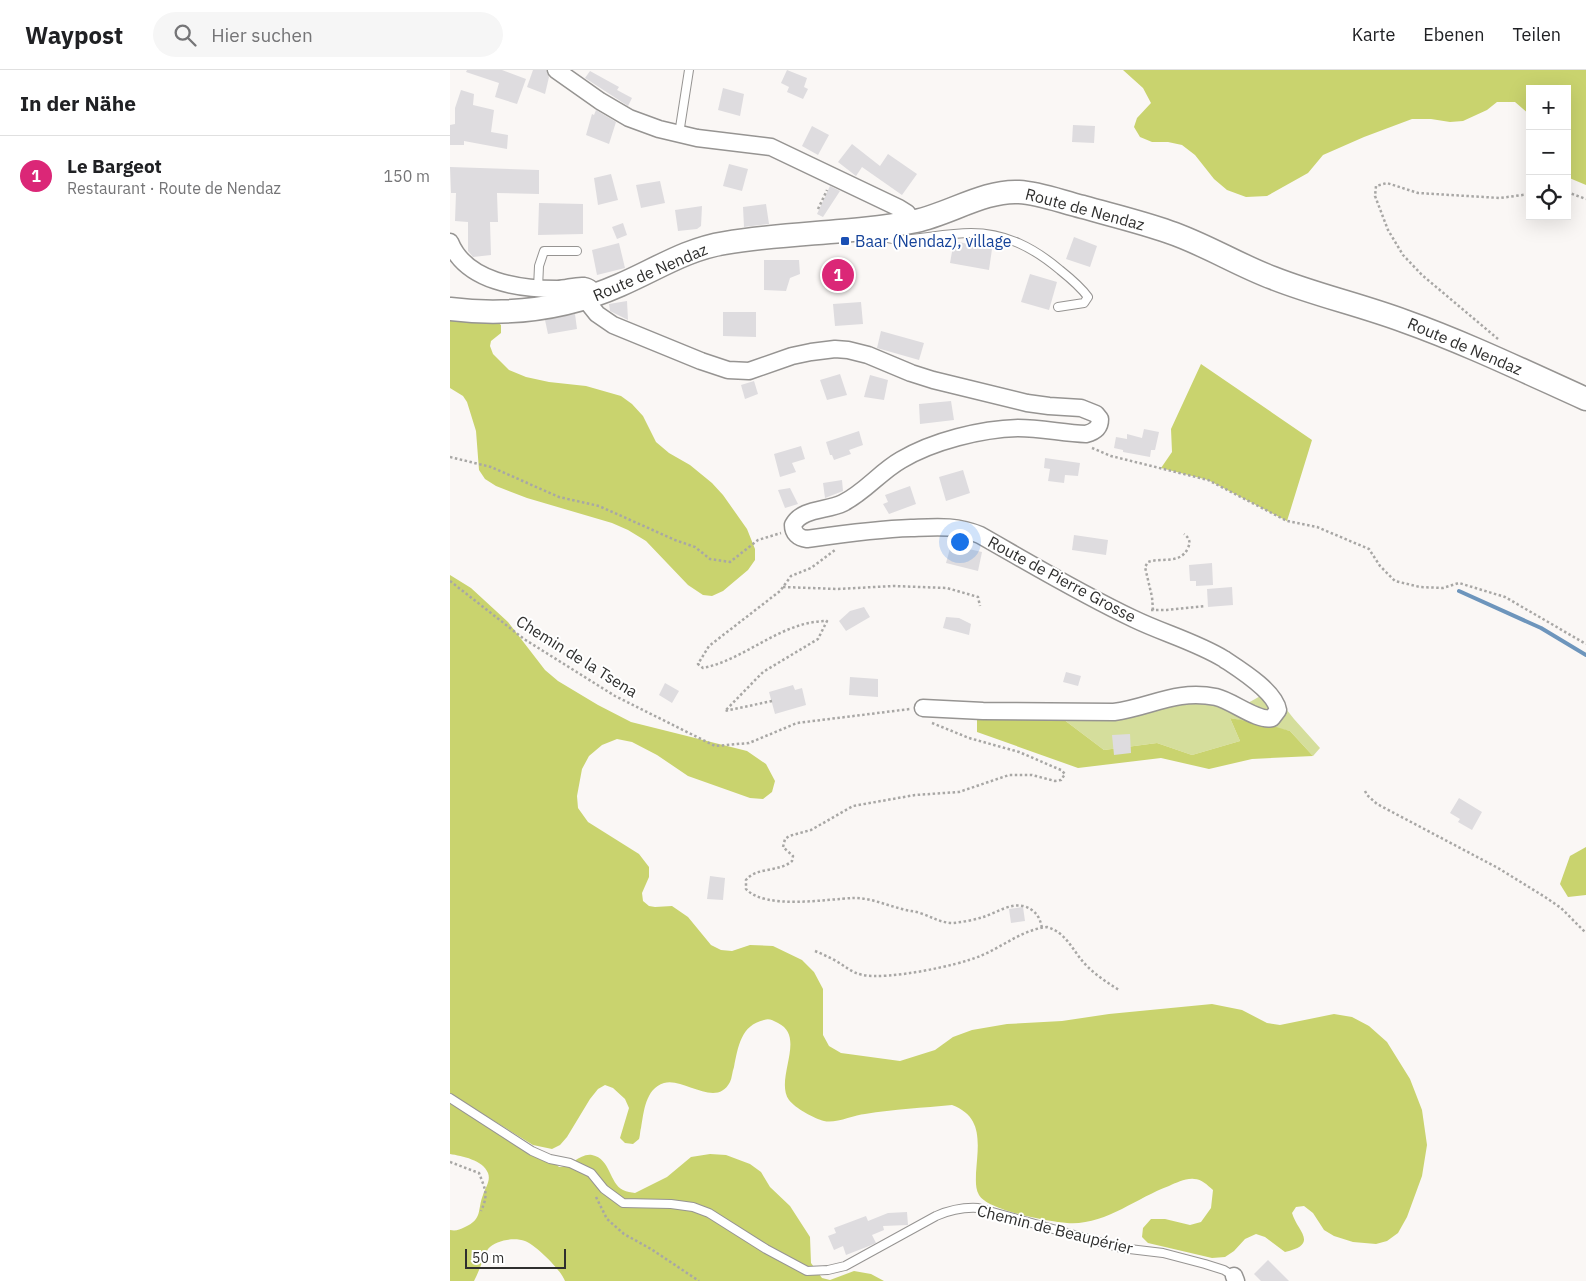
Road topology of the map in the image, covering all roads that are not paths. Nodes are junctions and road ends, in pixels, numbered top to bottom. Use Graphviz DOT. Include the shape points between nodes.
graph roads {
  1 [pos="556,70"];
  2 [pos="689,70"];
  3 [pos="679,134"];
  4 [pos="913,222"];
  5 [pos="879,227"];
  6 [pos="450,242"];
  7 [pos="577,251"];
  8 [pos="538,288"];
  9 [pos="591,297"];
  10 [pos="1058,307"];
  11 [pos="450,308"];
  12 [pos="1586,399"];
  13 [pos="923,708"];
  14 [pos="450,1098"];
  15 [pos="1237,1279"];
  1 -- 3 [label="street" via="615,111"];
  2 -- 3 [label="lane"];
  3 -- 4 [label="street" via="782,150 899,208"];
  4 -- 5 [label="main road, Route de Nendaz"];
  4 -- 12 [label="main road, Route de Nendaz" via="995,194 1021,192 1048,198 1168,231 1278,280 1404,320 1462,343"];
  5 -- 9 [label="main road, Route de Nendaz" via="707,246"];
  5 -- 10 [label="lane" via="885,236 898,240 971,233 1018,241 1049,261 1088,297 1084,303"];
  6 -- 8 [label="street" via="460,260 477,272 502,282"];
  7 -- 8 [label="lane" via="544,251 539,266"];
  8 -- 9 [label="street" via="586,286 591,289"];
  9 -- 11 [label="main road, Route de Nendaz" via="522,310"];
  9 -- 13 [label="street, Route de Pierre Grosse" via="597,314 613,325 722,369 744,371 803,354 848,350 933,380 1027,403 1088,410 1098,416 1098,426 1086,434 1002,429 935,445 902,460 845,502 799,516 793,529 798,536 807,539 877,529 940,526 966,529 1124,614 1223,659 1261,687 1278,710 1275,716 1263,719 1234,703 1194,694 1114,712"];
  14 -- 15 [label="lane, Chemin de Beaupérier" via="532,1150 591,1173 604,1189 623,1203 693,1207 709,1213 807,1271 845,1266 936,1216 964,1207 978,1208 1121,1248 1163,1253 1205,1264 1224,1270"];
}
